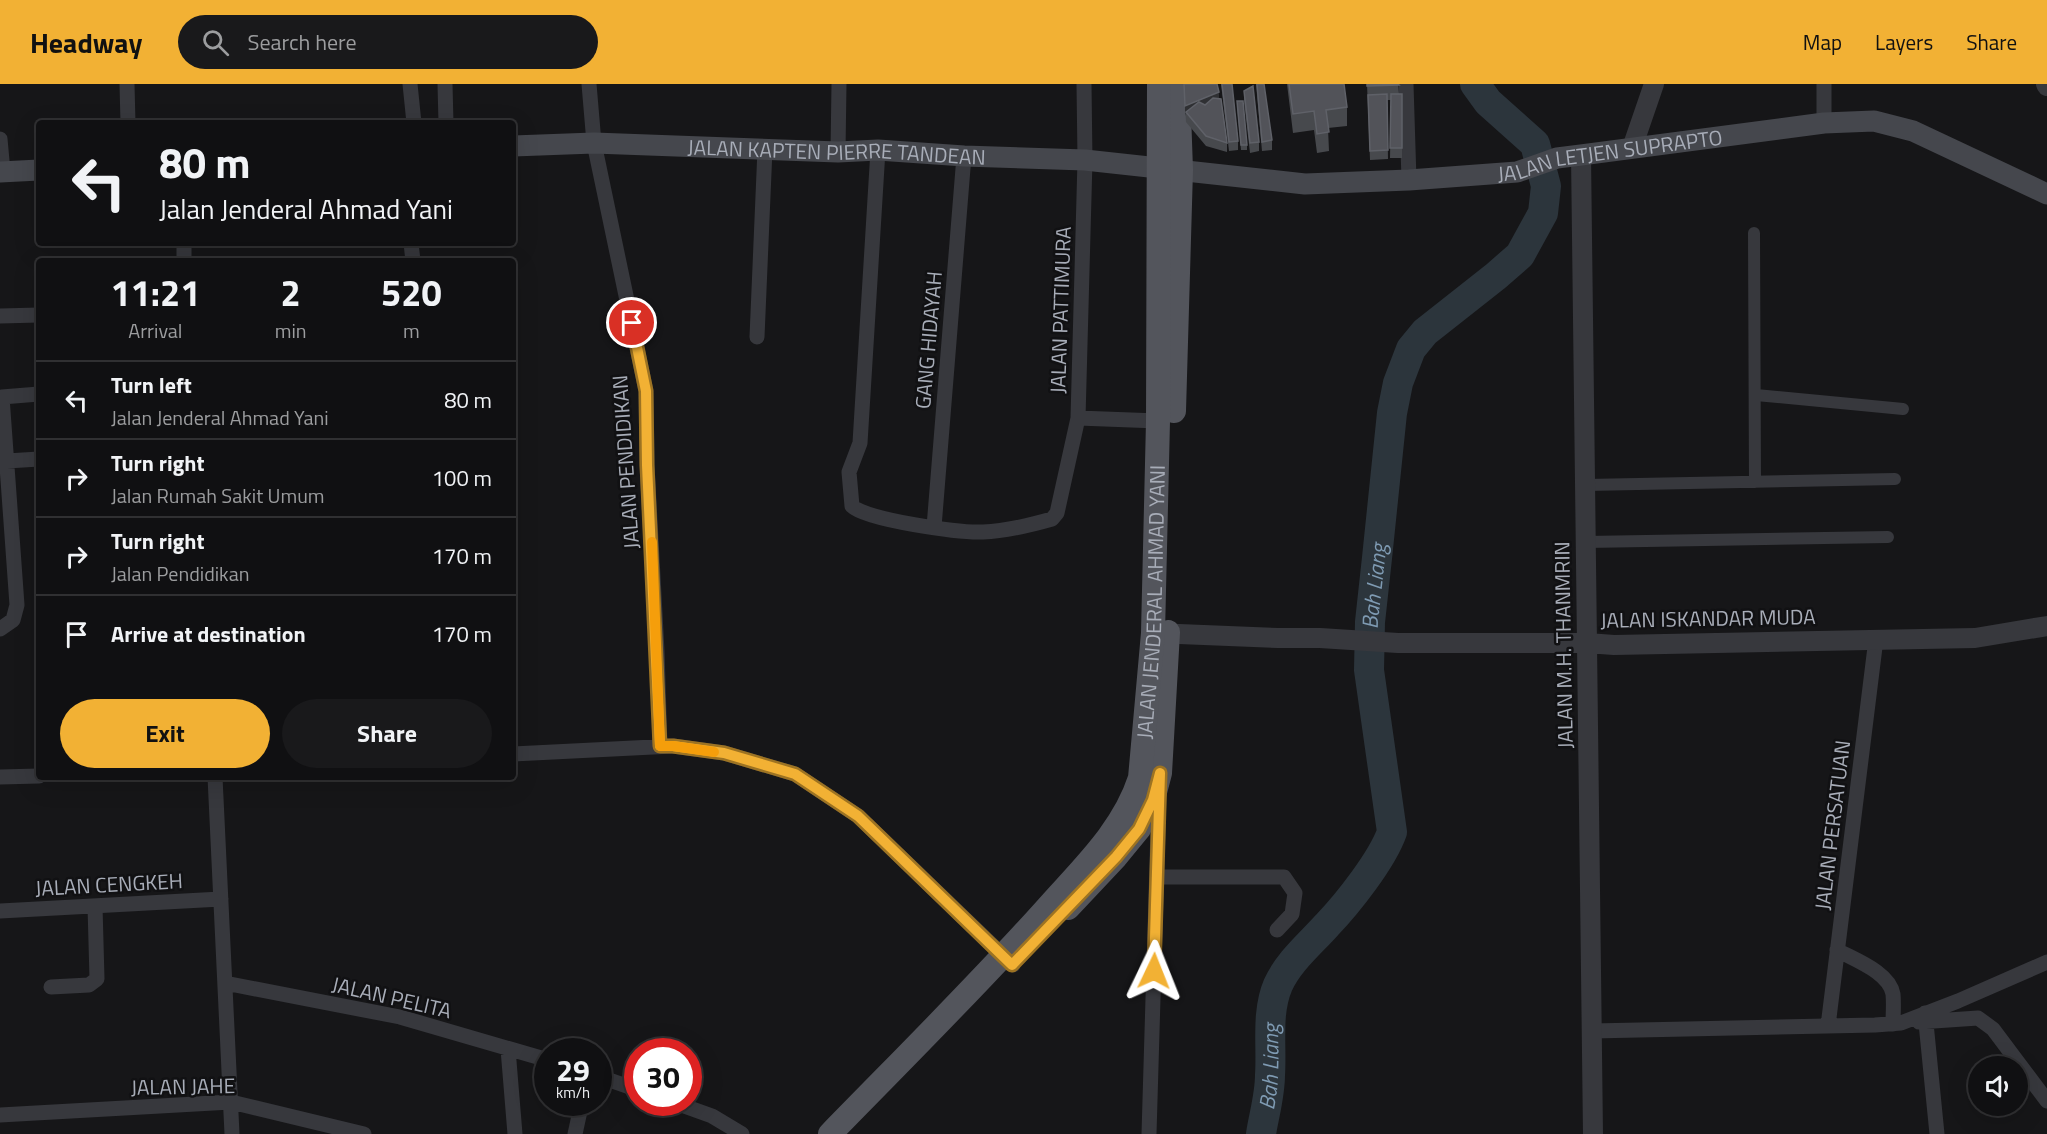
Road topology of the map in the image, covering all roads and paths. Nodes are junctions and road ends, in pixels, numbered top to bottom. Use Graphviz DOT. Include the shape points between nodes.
graph roads {
  1 [pos="127,84"];
  2 [pos="410,84"];
  3 [pos="445,84"];
  4 [pos="589,84"];
  5 [pos="839,84"];
  6 [pos="1084,84"];
  7 [pos="1159,84"];
  8 [pos="1178,84"];
  9 [pos="1406,84"];
  10 [pos="1654,84"];
  11 [pos="1824,84"];
  12 [pos="128,120"];
  13 [pos="414,120"];
  14 [pos="446,120"];
  15 [pos="1824,123"];
  16 [pos="0,139"];
  17 [pos="594,143"];
  18 [pos="516,146"];
  19 [pos="765,148"];
  20 [pos="1632,148"];
  21 [pos="878,150"];
  22 [pos="838,152"];
  23 [pos="1581,155"];
  24 [pos="964,156"];
  25 [pos="1085,160"];
  26 [pos="1170,169"];
  27 [pos="36,170"];
  28 [pos="2,172"];
  29 [pos="1409,180"];
  30 [pos="2047,194"];
  31 [pos="1754,233"];
  32 [pos="36,315"];
  33 [pos="0,316"];
  34 [pos="757,337"];
  35 [pos="36,394"];
  36 [pos="1756,395"];
  37 [pos="1903,410"];
  38 [pos="1078,418"];
  39 [pos="1158,421"];
  40 [pos="36,459"];
  41 [pos="7,461"];
  42 [pos="1895,479"];
  43 [pos="1755,482"];
  44 [pos="1586,485"];
  45 [pos="934,527"];
  46 [pos="1888,537"];
  47 [pos="1586,542"];
  48 [pos="2047,626"];
  49 [pos="0,629"];
  50 [pos="1161,634"];
  51 [pos="1876,639"];
  52 [pos="1587,643"];
  53 [pos="660,746"];
  54 [pos="516,754"];
  55 [pos="1160,773"];
  56 [pos="36,776"];
  57 [pos="0,777"];
  58 [pos="215,780"];
  59 [pos="1157,877"];
  60 [pos="221,899"];
  61 [pos="94,906"];
  62 [pos="0,911"];
  63 [pos="1277,930"];
  64 [pos="1838,950"];
  65 [pos="1008,960"];
  66 [pos="2047,962"];
  67 [pos="225,983"];
  68 [pos="51,987"];
  69 [pos="1925,1017"];
  70 [pos="1829,1021"];
  71 [pos="1897,1023"];
  72 [pos="1592,1031"];
  73 [pos="508,1048"];
  74 [pos="534,1056"];
  75 [pos="2047,1101"];
  76 [pos="231,1102"];
  77 [pos="702,1112"];
  78 [pos="0,1115"];
  79 [pos="579,1116"];
  80 [pos="232,1134"];
  81 [pos="364,1134"];
  82 [pos="515,1134"];
  83 [pos="575,1134"];
  84 [pos="742,1134"];
  85 [pos="830,1134"];
  86 [pos="850,1134"];
  87 [pos="1149,1134"];
  88 [pos="1593,1134"];
  89 [pos="1936,1134"];
  1 -- 12 [label="street"];
  2 -- 13 [label="street"];
  3 -- 14 [label="street"];
  4 -- 17 [label="street, JALAN PENDIDIKAN"];
  5 -- 22 [label="street"];
  6 -- 25 [label="street, JALAN PATTIMURA"];
  7 -- 26 [label="main road"];
  8 -- 26 [label="main road"];
  9 -- 29 [label="street"];
  10 -- 20 [label="street"];
  11 -- 15 [label="street"];
  15 -- 20 [label="main road, JALAN LETJEN SUPRAPTO"];
  15 -- 30 [label="main road, JALAN LETJEN SUPRAPTO" via="1874,121 1913,131"];
  16 -- 28 [label="street"];
  17 -- 18 [label="main road, JALAN KAPTEN PIERRE TANDEAN"];
  17 -- 19 [label="main road, JALAN KAPTEN PIERRE TANDEAN"];
  17 -- 53 [label="street, JALAN PENDIDIKAN" via="646,391"];
  19 -- 22 [label="main road, JALAN KAPTEN PIERRE TANDEAN"];
  19 -- 34 [label="street"];
  20 -- 23 [label="main road, JALAN LETJEN SUPRAPTO"];
  21 -- 22 [label="main road, JALAN KAPTEN PIERRE TANDEAN"];
  21 -- 24 [label="main road, JALAN KAPTEN PIERRE TANDEAN"];
  21 -- 45 [label="street" via="860,443 849,472 852,506 870,516"];
  23 -- 29 [label="main road, JALAN LETJEN SUPRAPTO" via="1557,158 1517,172"];
  23 -- 44 [label="street, JALAN M.H. THANMRIN"];
  24 -- 25 [label="main road, JALAN KAPTEN PIERRE TANDEAN"];
  24 -- 45 [label="street, GANG HIDAYAH"];
  25 -- 26 [label="main road, JALAN KAPTEN PIERRE TANDEAN"];
  25 -- 38 [label="street, JALAN PATTIMURA"];
  26 -- 29 [label="main road, JALAN LETJEN SUPRAPTO" via="1305,184"];
  26 -- 39 [label="main road, JALAN JENDERAL AHMAD YANI"];
  26 -- 50 [label="main road, JALAN JENDERAL AHMAD YANI"];
  27 -- 28 [label="main road"];
  31 -- 36 [label="street"];
  32 -- 33 [label="street"];
  35 -- 41 [label="street" via="2,397"];
  36 -- 37 [label="street"];
  36 -- 43 [label="street"];
  38 -- 39 [label="street, JALAN PATTIMURA"];
  38 -- 45 [label="street" via="1057,513 1052,519 981,532"];
  39 -- 50 [label="main road, JALAN JENDERAL AHMAD YANI"];
  40 -- 41 [label="street"];
  41 -- 49 [label="street" via="17,605 13,620"];
  42 -- 43 [label="street"];
  43 -- 44 [label="street"];
  44 -- 47 [label="street, JALAN M.H. THANMRIN"];
  46 -- 47 [label="street"];
  47 -- 52 [label="street, JALAN M.H. THANMRIN"];
  48 -- 51 [label="street, JALAN ISKANDAR MUDA" via="1975,638"];
  50 -- 52 [label="street, JALAN ISKANDAR MUDA" via="1398,643"];
  50 -- 55 [label="main road, JALAN JENDERAL AHMAD YANI"];
  50 -- 65 [label="main road, JALAN JENDERAL AHMAD YANI" via="1134,797 1120,823"];
  51 -- 52 [label="street, JALAN ISKANDAR MUDA"];
  51 -- 64 [label="street, JALAN PERSATUAN"];
  52 -- 72 [label="street, JALAN M.H. THANMRIN"];
  53 -- 54 [label="street"];
  53 -- 65 [label="street" via="724,753 795,774 858,816"];
  55 -- 59 [label="street"];
  55 -- 65 [label="main road, JALAN JENDERAL AHMAD YANI" via="1139,829 1116,857"];
  56 -- 57 [label="street"];
  58 -- 60 [label="street"];
  59 -- 63 [label="street" via="1284,877 1295,893 1292,914"];
  59 -- 87 [label="street"];
  60 -- 61 [label="street, JALAN CENGKEH"];
  60 -- 67 [label="street"];
  61 -- 62 [label="street, JALAN CENGKEH"];
  61 -- 68 [label="street" via="97,979 89,985"];
  64 -- 70 [label="street, JALAN PERSATUAN"];
  64 -- 71 [label="street" via="1888,983"];
  65 -- 85 [label="main road, JALAN JENDERAL AHMAD YANI"];
  65 -- 86 [label="main road, JALAN JENDERAL AHMAD YANI"];
  66 -- 69 [label="street"];
  67 -- 73 [label="street, JALAN PELITA" via="400,1017"];
  67 -- 76 [label="street"];
  69 -- 71 [label="street"];
  69 -- 75 [label="street" via="1978,1018 1993,1029"];
  69 -- 89 [label="street"];
  70 -- 71 [label="street"];
  70 -- 72 [label="street"];
  72 -- 88 [label="street, JALAN M.H. THANMRIN"];
  73 -- 74 [label="street, JALAN PELITA"];
  73 -- 82 [label="street"];
  76 -- 78 [label="street, JALAN JAHE"];
  76 -- 80 [label="street"];
  76 -- 81 [label="street, JALAN JAHE"];
  77 -- 84 [label="street"];
  79 -- 83 [label="street"];
}
